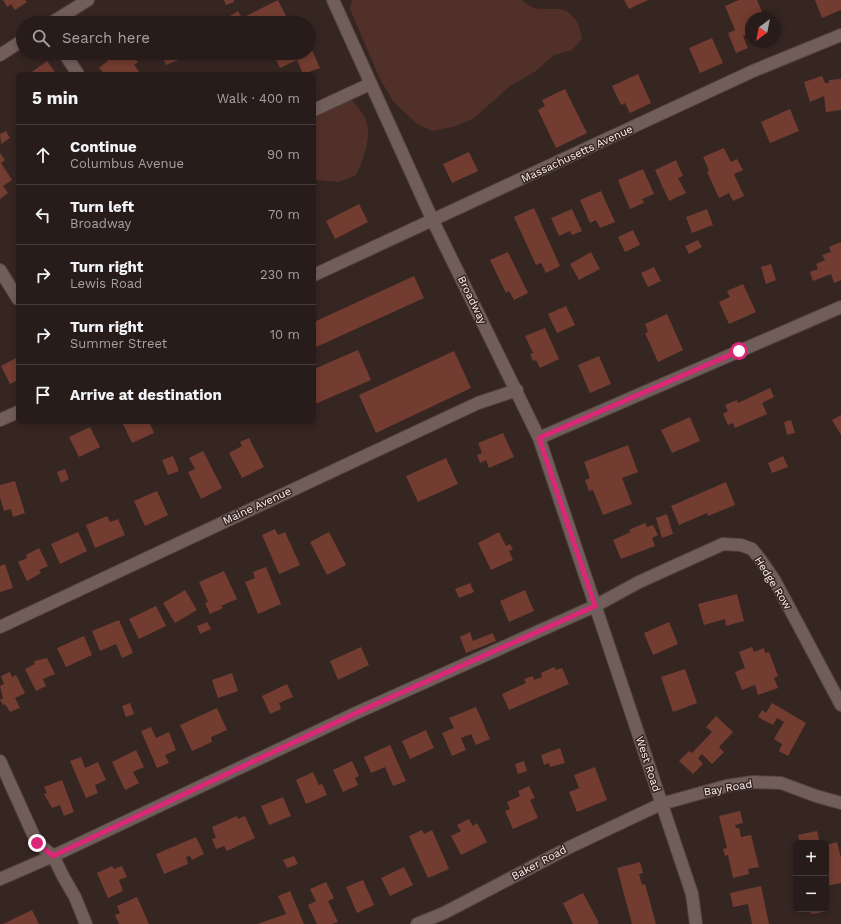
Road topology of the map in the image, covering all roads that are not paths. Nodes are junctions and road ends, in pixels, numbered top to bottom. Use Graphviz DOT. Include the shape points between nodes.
graph roads {
  1 [pos="88,0"];
  2 [pos="333,0"];
  3 [pos="62,16"];
  4 [pos="841,35"];
  5 [pos="16,45"];
  6 [pos="0,55"];
  7 [pos="69,60"];
  8 [pos="77,72"];
  9 [pos="370,84"];
  10 [pos="316,109"];
  11 [pos="433,220"];
  12 [pos="0,270"];
  13 [pos="316,274"];
  14 [pos="16,296"];
  15 [pos="841,307"];
  16 [pos="517,390"];
  17 [pos="16,413"];
  18 [pos="0,420"];
  19 [pos="539,438"];
  20 [pos="595,606"];
  21 [pos="0,627"];
  22 [pos="841,705"];
  23 [pos="0,761"];
  24 [pos="841,803"];
  25 [pos="661,804"];
  26 [pos="53,856"];
  27 [pos="0,879"];
  28 [pos="86,924"];
  29 [pos="418,924"];
  30 [pos="696,924"];
  1 -- 3 [label="street"];
  2 -- 9 [label="street, Broadway"];
  4 -- 11 [label="street, Massachusetts Avenue" via="753,71"];
  5 -- 6 [label="street"];
  7 -- 8 [label="street"];
  9 -- 10 [label="street"];
  9 -- 11 [label="street, Broadway"];
  11 -- 13 [label="street, Massachusetts Avenue"];
  11 -- 16 [label="street, Broadway"];
  12 -- 14 [label="street"];
  15 -- 19 [label="street"];
  16 -- 19 [label="street, Broadway"];
  16 -- 21 [label="street, Maine Avenue" via="478,403"];
  17 -- 18 [label="street"];
  19 -- 20 [label="street, Broadway"];
  20 -- 22 [label="street, Hedge Row" via="639,582 723,544 741,545 752,549 775,581"];
  20 -- 25 [label="street, West Road"];
  20 -- 26 [label="street, Hedge Row" via="356,713"];
  23 -- 26 [label="street" via="37,843"];
  24 -- 25 [label="street, Bay Road" via="781,783 753,782 726,786"];
  25 -- 29 [label="street, Baker Road" via="570,846 444,913"];
  25 -- 30 [label="street, West Road" via="692,894"];
  26 -- 27 [label="street, Hedge Row"];
  26 -- 28 [label="street" via="76,898"];
}
